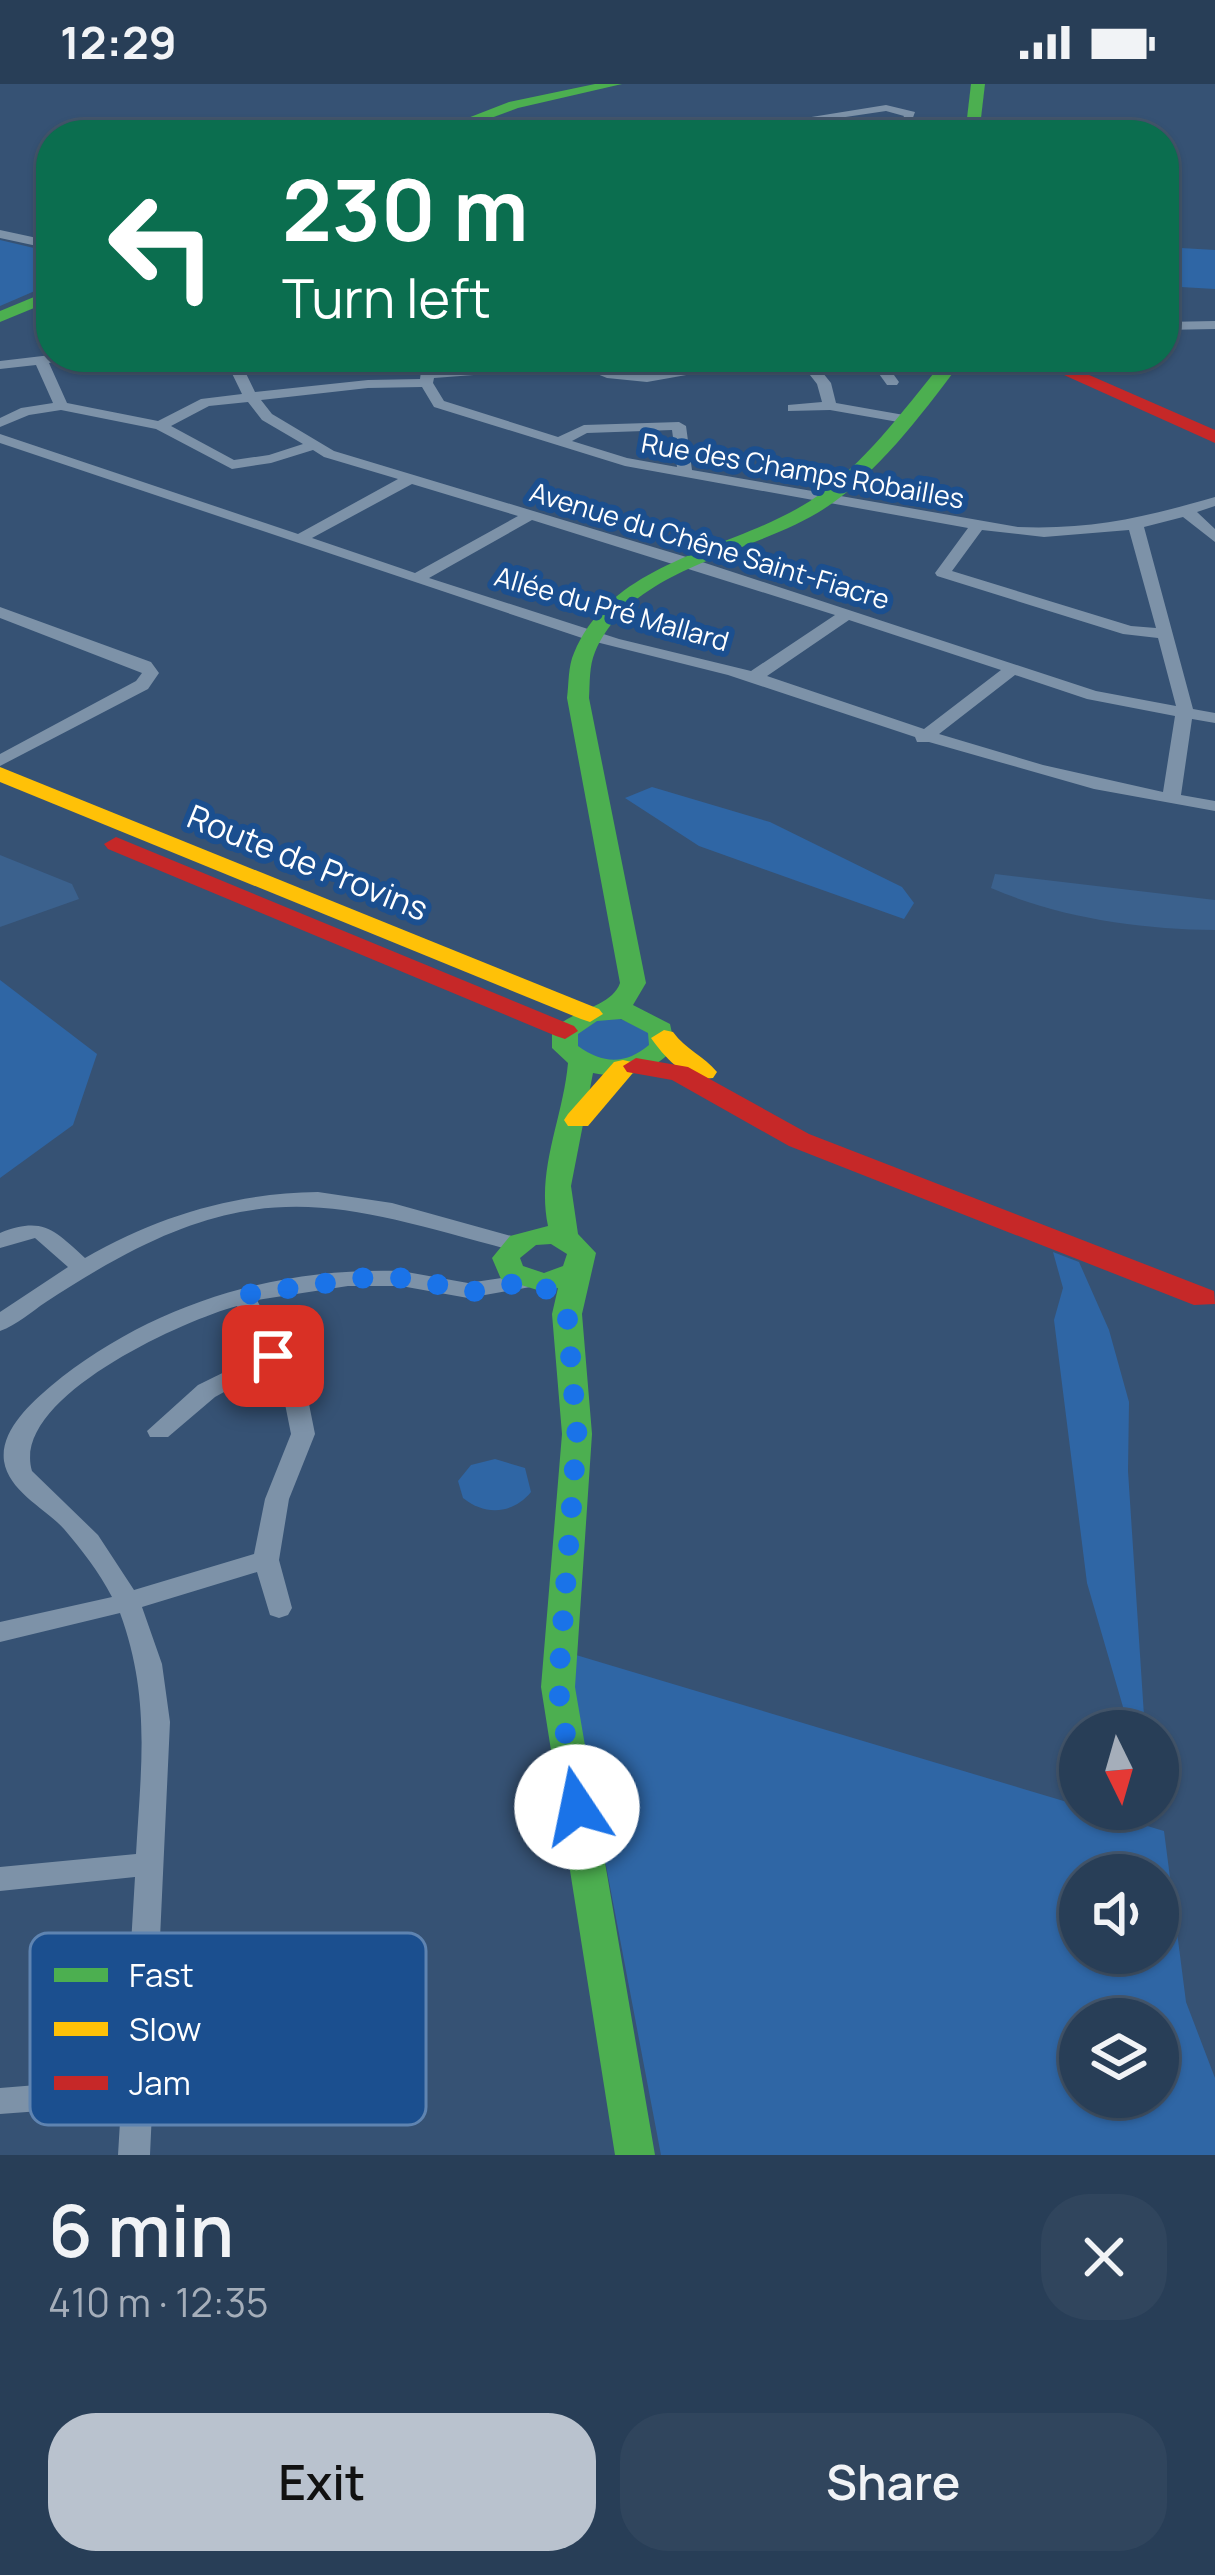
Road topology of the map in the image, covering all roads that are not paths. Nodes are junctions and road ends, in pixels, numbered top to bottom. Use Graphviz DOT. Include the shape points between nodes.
graph roads {
  1 [pos="615,84"];
  2 [pos="978,84"];
  3 [pos="472,120"];
  4 [pos="802,120"];
  5 [pos="907,120"];
  6 [pos="969,120"];
  7 [pos="0,234"];
  8 [pos="36,242"];
  9 [pos="36,302"];
  10 [pos="0,316"];
  11 [pos="1197,325"];
  12 [pos="1215,325"];
  13 [pos="1179,326"];
  14 [pos="1215,342"];
  15 [pos="36,360"];
  16 [pos="0,364"];
  17 [pos="46,372"];
  18 [pos="238,372"];
  19 [pos="423,372"];
  20 [pos="428,372"];
  21 [pos="613,372"];
  22 [pos="686,372"];
  23 [pos="815,372"];
  24 [pos="885,372"];
  25 [pos="943,372"];
  26 [pos="1068,372"];
  27 [pos="892,382"];
  28 [pos="250,397"];
  29 [pos="61,406"];
  30 [pos="830,406"];
  31 [pos="793,409"];
  32 [pos="904,419"];
  33 [pos="0,423"];
  34 [pos="160,426"];
  35 [pos="1215,436"];
  36 [pos="0,438"];
  37 [pos="557,442"];
  38 [pos="312,446"];
  39 [pos="685,472"];
  40 [pos="413,477"];
  41 [pos="828,498"];
  42 [pos="1215,502"];
  43 [pos="1186,511"];
  44 [pos="528,516"];
  45 [pos="978,525"];
  46 [pos="1136,527"];
  47 [pos="1214,535"];
  48 [pos="301,538"];
  49 [pos="688,562"];
  50 [pos="421,576"];
  51 [pos="0,611"];
  52 [pos="843,616"];
  53 [pos="1167,634"];
  54 [pos="592,637"];
  55 [pos="1015,667"];
  56 [pos="754,677"];
  57 [pos="1186,714"];
  58 [pos="1215,718"];
  59 [pos="923,738"];
  60 [pos="3,774"];
  61 [pos="1171,800"];
  62 [pos="1215,806"];
  63 [pos="627,958"];
  64 [pos="599,1012"];
  65 [pos="658,1029"];
  66 [pos="565,1031"];
  67 [pos="581,1062"];
  68 [pos="630,1067"];
  69 [pos="563,1137"];
  70 [pos="552,1206"];
  71 [pos="564,1238"];
  72 [pos="0,1241"];
  73 [pos="525,1262"];
  74 [pos="82,1267"];
  75 [pos="576,1272"];
  76 [pos="243,1295"];
  77 [pos="1210,1300"];
  78 [pos="567,1313"];
  79 [pos="0,1323"];
  80 [pos="300,1351"];
  81 [pos="273,1356"];
  82 [pos="159,1430"];
  83 [pos="266,1561"];
  84 [pos="130,1601"];
  85 [pos="279,1608"];
  86 [pos="0,1632"];
  87 [pos="150,1864"];
  88 [pos="0,1879"];
  89 [pos="146,1933"];
  90 [pos="30,2099"];
  91 [pos="0,2101"];
  92 [pos="136,2125"];
  93 [pos="134,2155"];
  94 [pos="635,2155"];
  1 -- 3 [label="main road"];
  2 -- 6 [label="main road"];
  4 -- 5 [label="street" via="886,108 910,114"];
  7 -- 8 [label="street"];
  9 -- 10 [label="main road"];
  11 -- 12 [label="street"];
  11 -- 13 [label="street"];
  11 -- 14 [label="street"];
  15 -- 16 [label="street"];
  17 -- 29 [label="street"];
  18 -- 28 [label="street, Avenue du Chêne Saint-Fiacre"];
  19 -- 28 [label="street"];
  20 -- 37 [label="street, Rue des Champs Robailles" via="439,404"];
  21 -- 22 [label="street" via="643,382"];
  23 -- 30 [label="street"];
  24 -- 27 [label="street"];
  25 -- 32 [label="main road"];
  26 -- 35 [label="main road"];
  28 -- 34 [label="street" via="193,406"];
  28 -- 38 [label="street, Avenue du Chêne Saint-Fiacre"];
  29 -- 33 [label="street"];
  29 -- 34 [label="street"];
  30 -- 31 [label="street"];
  30 -- 32 [label="street"];
  32 -- 41 [label="main road"];
  34 -- 38 [label="street" via="232,465"];
  36 -- 48 [label="street, Allée du Pré Mallard"];
  37 -- 39 [label="street, Rue des Champs Robailles"];
  37 -- 39 [label="street" via="584,429 679,426"];
  38 -- 40 [label="street, Avenue du Chêne Saint-Fiacre"];
  39 -- 41 [label="street, Rue des Champs Robailles"];
  40 -- 44 [label="street, Avenue du Chêne Saint-Fiacre"];
  40 -- 48 [label="street"];
  41 -- 45 [label="street, Rue des Champs Robailles"];
  41 -- 49 [label="main road" via="784,526"];
  42 -- 43 [label="street, Rue des Champs Robailles"];
  43 -- 46 [label="street, Rue des Champs Robailles"];
  43 -- 47 [label="street"];
  44 -- 49 [label="street, Avenue du Chêne Saint-Fiacre"];
  44 -- 50 [label="street"];
  45 -- 46 [label="street, Rue des Champs Robailles" via="1078,534"];
  45 -- 53 [label="street" via="943,573 1129,631"];
  46 -- 53 [label="street"];
  48 -- 50 [label="street, Allée du Pré Mallard"];
  49 -- 52 [label="street, Avenue du Chêne Saint-Fiacre"];
  49 -- 54 [label="main road" via="620,603"];
  50 -- 54 [label="street, Allée du Pré Mallard"];
  51 -- 60 [label="street" via="152,673"];
  52 -- 55 [label="street, Avenue du Chêne Saint-Fiacre"];
  52 -- 56 [label="street"];
  53 -- 57 [label="street"];
  54 -- 56 [label="street, Allée du Pré Mallard"];
  54 -- 63 [label="main road" via="576,670 578,698"];
  55 -- 57 [label="street, Avenue du Chêne Saint-Fiacre" via="1093,695"];
  55 -- 59 [label="street"];
  56 -- 59 [label="street, Allée du Pré Mallard"];
  57 -- 58 [label="street, Avenue du Chêne Saint-Fiacre"];
  57 -- 61 [label="street"];
  59 -- 61 [label="street, Allée du Pré Mallard"];
  60 -- 64 [label="main road, Route de Provins"];
  60 -- 66 [label="main road, Route de Provins"];
  61 -- 62 [label="street, Allée du Pré Mallard"];
  63 -- 64 [label="main road" via="632,992"];
  63 -- 65 [label="main road" via="648,985"];
  64 -- 65 [label="main road, Route de Provins"];
  64 -- 66 [label="main road"];
  65 -- 68 [label="main road" via="657,1055"];
  65 -- 77 [label="main road" via="682,1059 815,1133"];
  66 -- 67 [label="main road" via="565,1048"];
  67 -- 68 [label="main road"];
  67 -- 69 [label="main road" via="578,1101"];
  68 -- 69 [label="main road"];
  68 -- 77 [label="main road" via="679,1072 799,1140"];
  69 -- 70 [label="main road"];
  70 -- 71 [label="main road"];
  70 -- 73 [label="main road"];
  71 -- 73 [label="main road"];
  71 -- 75 [label="main road" via="582,1253"];
  72 -- 74 [label="street" via="26,1228 40,1231"];
  73 -- 74 [label="street" via="353,1204 280,1201 201,1215"];
  73 -- 75 [label="main road" via="561,1281"];
  73 -- 76 [label="street" via="471,1292 381,1278"];
  73 -- 78 [label="main road"];
  74 -- 79 [label="street"];
  75 -- 78 [label="main road"];
  76 -- 81 [label="street"];
  76 -- 84 [label="street" via="163,1324 94,1363 19,1437 20,1474 71,1521"];
  78 -- 94 [label="main road" via="577,1434 558,1687"];
  80 -- 81 [label="street"];
  81 -- 82 [label="street" via="190,1399"];
  81 -- 83 [label="street" via="303,1434 277,1498"];
  83 -- 84 [label="street"];
  83 -- 85 [label="street"];
  84 -- 86 [label="street"];
  84 -- 87 [label="street" via="154,1681"];
  87 -- 88 [label="street"];
  87 -- 89 [label="street"];
  90 -- 91 [label="street"];
  92 -- 93 [label="street"];
}
